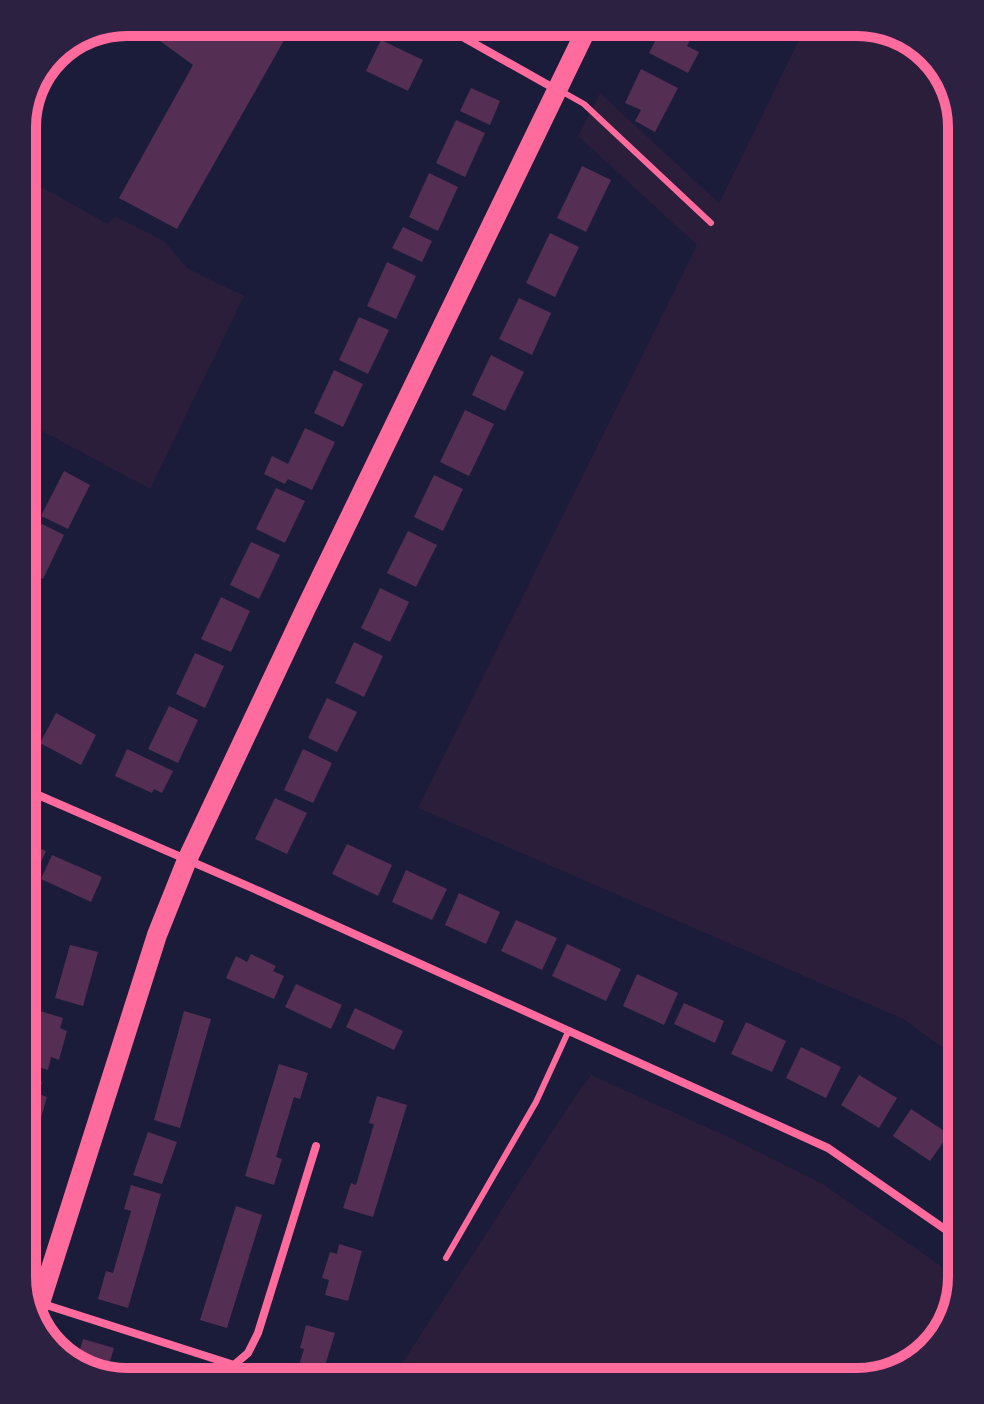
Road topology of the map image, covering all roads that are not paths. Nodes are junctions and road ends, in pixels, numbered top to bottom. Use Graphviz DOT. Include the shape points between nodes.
graph roads {
  1 [pos="461,36"];
  2 [pos="583,36"];
  3 [pos="557,90"];
  4 [pos="711,223"];
  5 [pos="36,794"];
  6 [pos="187,860"];
  7 [pos="569,1030"];
  8 [pos="316,1146"];
  9 [pos="948,1231"];
  10 [pos="446,1258"];
  11 [pos="40,1303"];
  12 [pos="44,1314"];
  1 -- 3 [label="street"];
  2 -- 3 [label="highway"];
  3 -- 4 [label="lane" via="584,104"];
  3 -- 6 [label="highway"];
  5 -- 6 [label="street"];
  6 -- 7 [label="street"];
  6 -- 11 [label="highway" via="157,935"];
  7 -- 9 [label="street" via="828,1148"];
  7 -- 10 [label="lane" via="536,1102"];
  8 -- 12 [label="street" via="258,1333 234,1365"];
}
